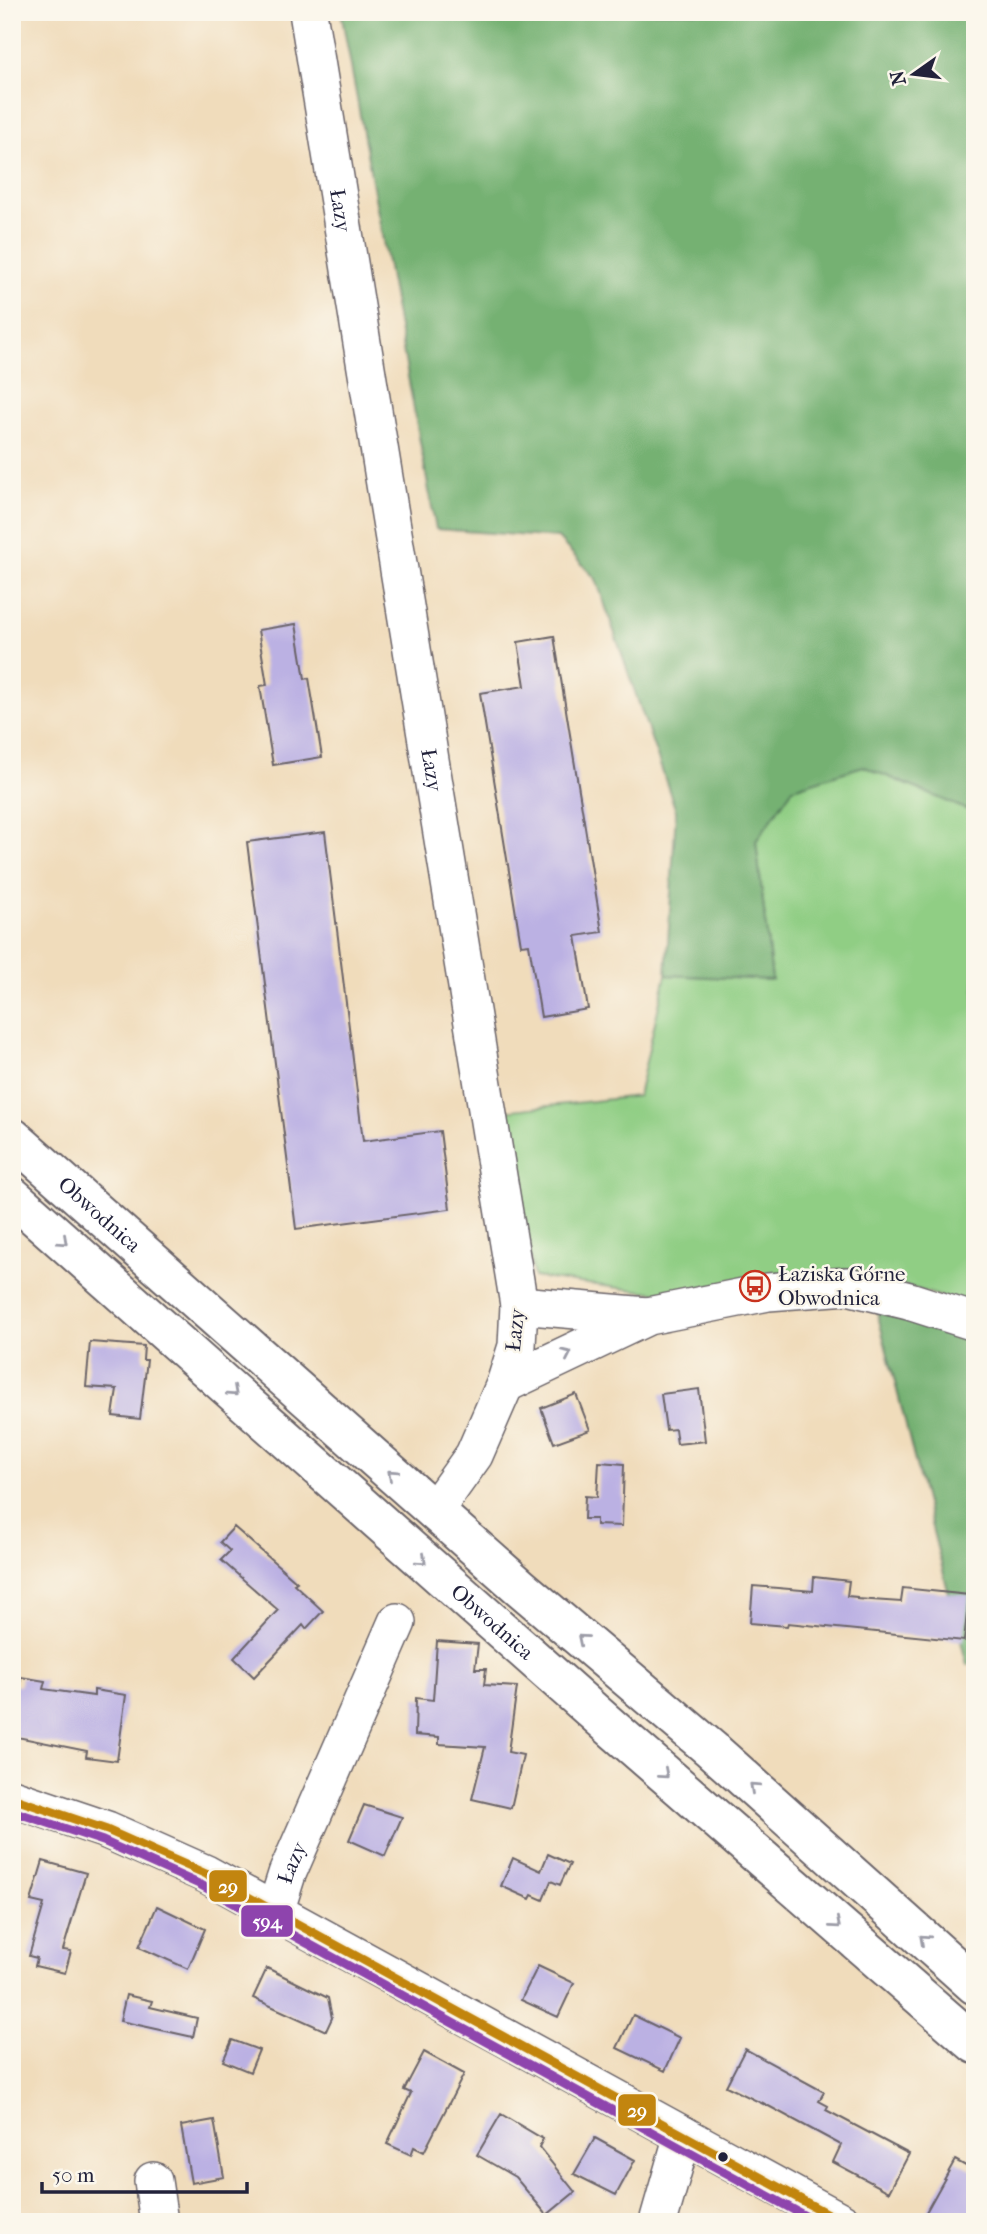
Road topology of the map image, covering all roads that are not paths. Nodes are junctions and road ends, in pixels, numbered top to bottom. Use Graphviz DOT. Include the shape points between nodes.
graph roads {
  1 [pos="308,12"];
  2 [pos="12,1138"];
  3 [pos="12,1196"];
  4 [pos="519,1306"];
  5 [pos="648,1316"];
  6 [pos="975,1322"];
  7 [pos="505,1384"];
  8 [pos="434,1511"];
  9 [pos="397,1622"];
  10 [pos="12,1798"];
  11 [pos="275,1912"];
  12 [pos="975,1985"];
  13 [pos="975,2044"];
  14 [pos="683,2135"];
  15 [pos="153,2181"];
  16 [pos="159,2222"];
  17 [pos="658,2222"];
  18 [pos="842,2222"];
  1 -- 4 [label="street, Łazy"];
  8 -- 2 [label="main road, Obwodnica, one-way"];
  3 -- 13 [label="main road, Obwodnica, one-way"];
  4 -- 5 [label="street"];
  4 -- 7 [label="street, Łazy" via="517,1346"];
  5 -- 6 [label="street" via="768,1292 848,1286"];
  7 -- 5 [label="street, one-way"];
  7 -- 8 [label="street, Łazy" via="474,1455"];
  12 -- 8 [label="main road, Obwodnica, one-way" via="711,1749"];
  9 -- 11 [label="street, Łazy" via="287,1874"];
  10 -- 11 [label="street" via="107,1830 206,1874"];
  11 -- 14 [label="street"];
  14 -- 17 [label="street"];
  14 -- 18 [label="street"];
  15 -- 16 [label="street"];
}
